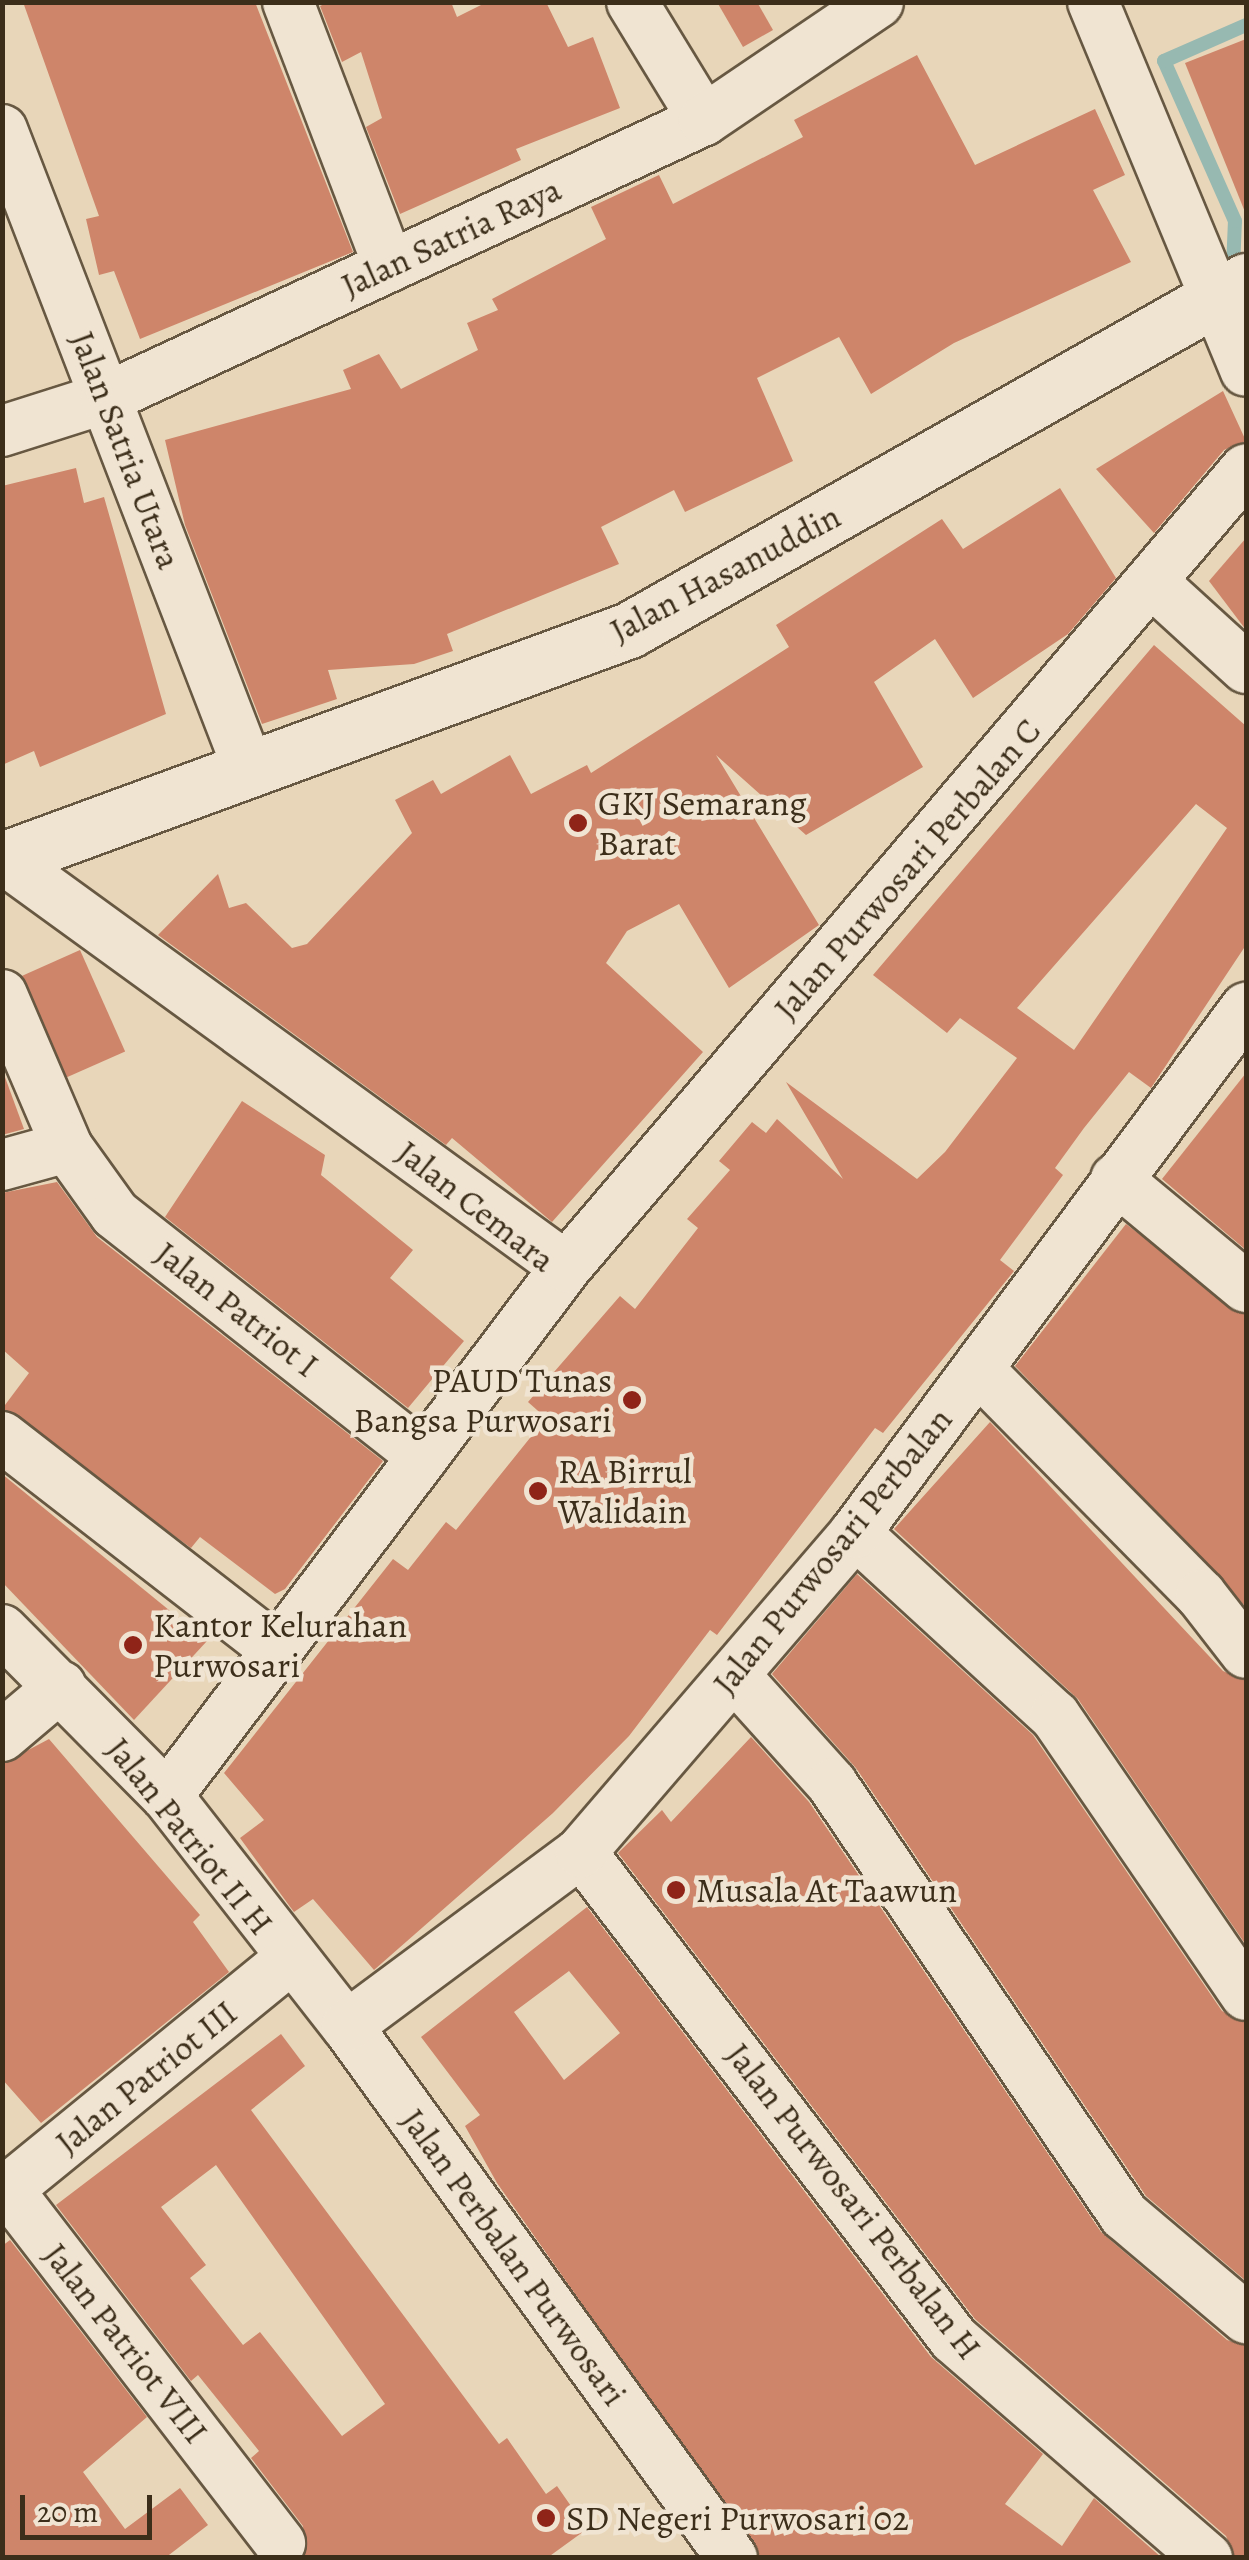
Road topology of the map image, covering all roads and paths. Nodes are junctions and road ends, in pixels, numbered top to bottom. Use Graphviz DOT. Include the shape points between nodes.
graph roads {
  1 [pos="288,2"];
  2 [pos="632,2"];
  3 [pos="878,2"];
  4 [pos="1093,2"];
  5 [pos="704,120"];
  6 [pos="2,130"];
  7 [pos="390,266"];
  8 [pos="1223,287"];
  9 [pos="1246,372"];
  10 [pos="106,398"];
  11 [pos="2,430"];
  12 [pos="1246,469"];
  13 [pos="1153,583"];
  14 [pos="1246,668"];
  15 [pos="248,770"];
  16 [pos="3,859"];
  17 [pos="2,996"];
  18 [pos="1246,1008"];
  19 [pos="67,1146"];
  20 [pos="2,1165"];
  21 [pos="1116,1179"];
  22 [pos="566,1268"];
  23 [pos="1246,1287"];
  24 [pos="978,1369"];
  25 [pos="2,1437"];
  26 [pos="423,1456"];
  27 [pos="854,1533"];
  28 [pos="2,1630"];
  29 [pos="275,1649"];
  30 [pos="1246,1653"];
  31 [pos="734,1675"];
  32 [pos="61,1686"];
  33 [pos="2,1736"];
  34 [pos="167,1796"];
  35 [pos="580,1852"];
  36 [pos="289,1960"];
  37 [pos="1246,1996"];
  38 [pos="347,2026"];
  39 [pos="5,2192"];
  40 [pos="1246,2318"];
  41 [pos="280,2543"];
  42 [pos="732,2558"];
  43 [pos="1207,2558"];
  1 -- 7 [label="street"];
  2 -- 5 [label="street"];
  3 -- 5 [label="street, Jalan Satria Raya"];
  4 -- 8 [label="street"];
  5 -- 7 [label="street, Jalan Satria Raya"];
  6 -- 10 [label="street, Jalan Satria Utara"];
  7 -- 10 [label="street, Jalan Satria Raya"];
  8 -- 9 [label="street"];
  8 -- 15 [label="street, Jalan Hasanuddin" via="629,630"];
  10 -- 11 [label="street, Jalan Satria Raya"];
  10 -- 15 [label="street, Jalan Satria Utara"];
  12 -- 13 [label="street, Jalan Purwosari Perbalan C"];
  13 -- 14 [label="street"];
  13 -- 22 [label="street, Jalan Purwosari Perbalan C"];
  15 -- 16 [label="street, Jalan Hasanuddin"];
  16 -- 22 [label="street, Jalan Cemara"];
  17 -- 19 [label="street, Jalan Patriot I"];
  18 -- 21 [label="street, Jalan Purwosari Perbalan"];
  19 -- 20 [label="street"];
  19 -- 26 [label="street, Jalan Patriot I" via="115,1214"];
  21 -- 23 [label="street"];
  21 -- 24 [label="street, Jalan Purwosari Perbalan"];
  22 -- 26 [label="street, Jalan Cemara"];
  24 -- 27 [label="street, Jalan Purwosari Perbalan"];
  24 -- 30 [label="street" via="1201,1595"];
  25 -- 29 [label="street"];
  26 -- 29 [label="street, Jalan Cemara"];
  27 -- 31 [label="street, Jalan Purwosari Perbalan"];
  27 -- 37 [label="street" via="1055,1716"];
  28 -- 32 [label="street, Jalan Patriot II H"];
  29 -- 34 [label="street, Jalan Cemara"];
  31 -- 35 [label="street, Jalan Purwosari Perbalan"];
  31 -- 40 [label="street" via="832,1784 1124,2215"];
  32 -- 33 [label="street"];
  32 -- 34 [label="street, Jalan Patriot II H"];
  34 -- 36 [label="street, Jalan Patriot II H"];
  35 -- 38 [label="street, Jalan Purwosari Perbalan"];
  35 -- 43 [label="street, Jalan Purwosari Perbalan H" via="954,2339"];
  36 -- 38 [label="street, Jalan Perbalan Purwosari"];
  36 -- 39 [label="street, Jalan Patriot III"];
  38 -- 42 [label="street, Jalan Perbalan Purwosari"];
  39 -- 41 [label="street, Jalan Patriot VIII"];
}
